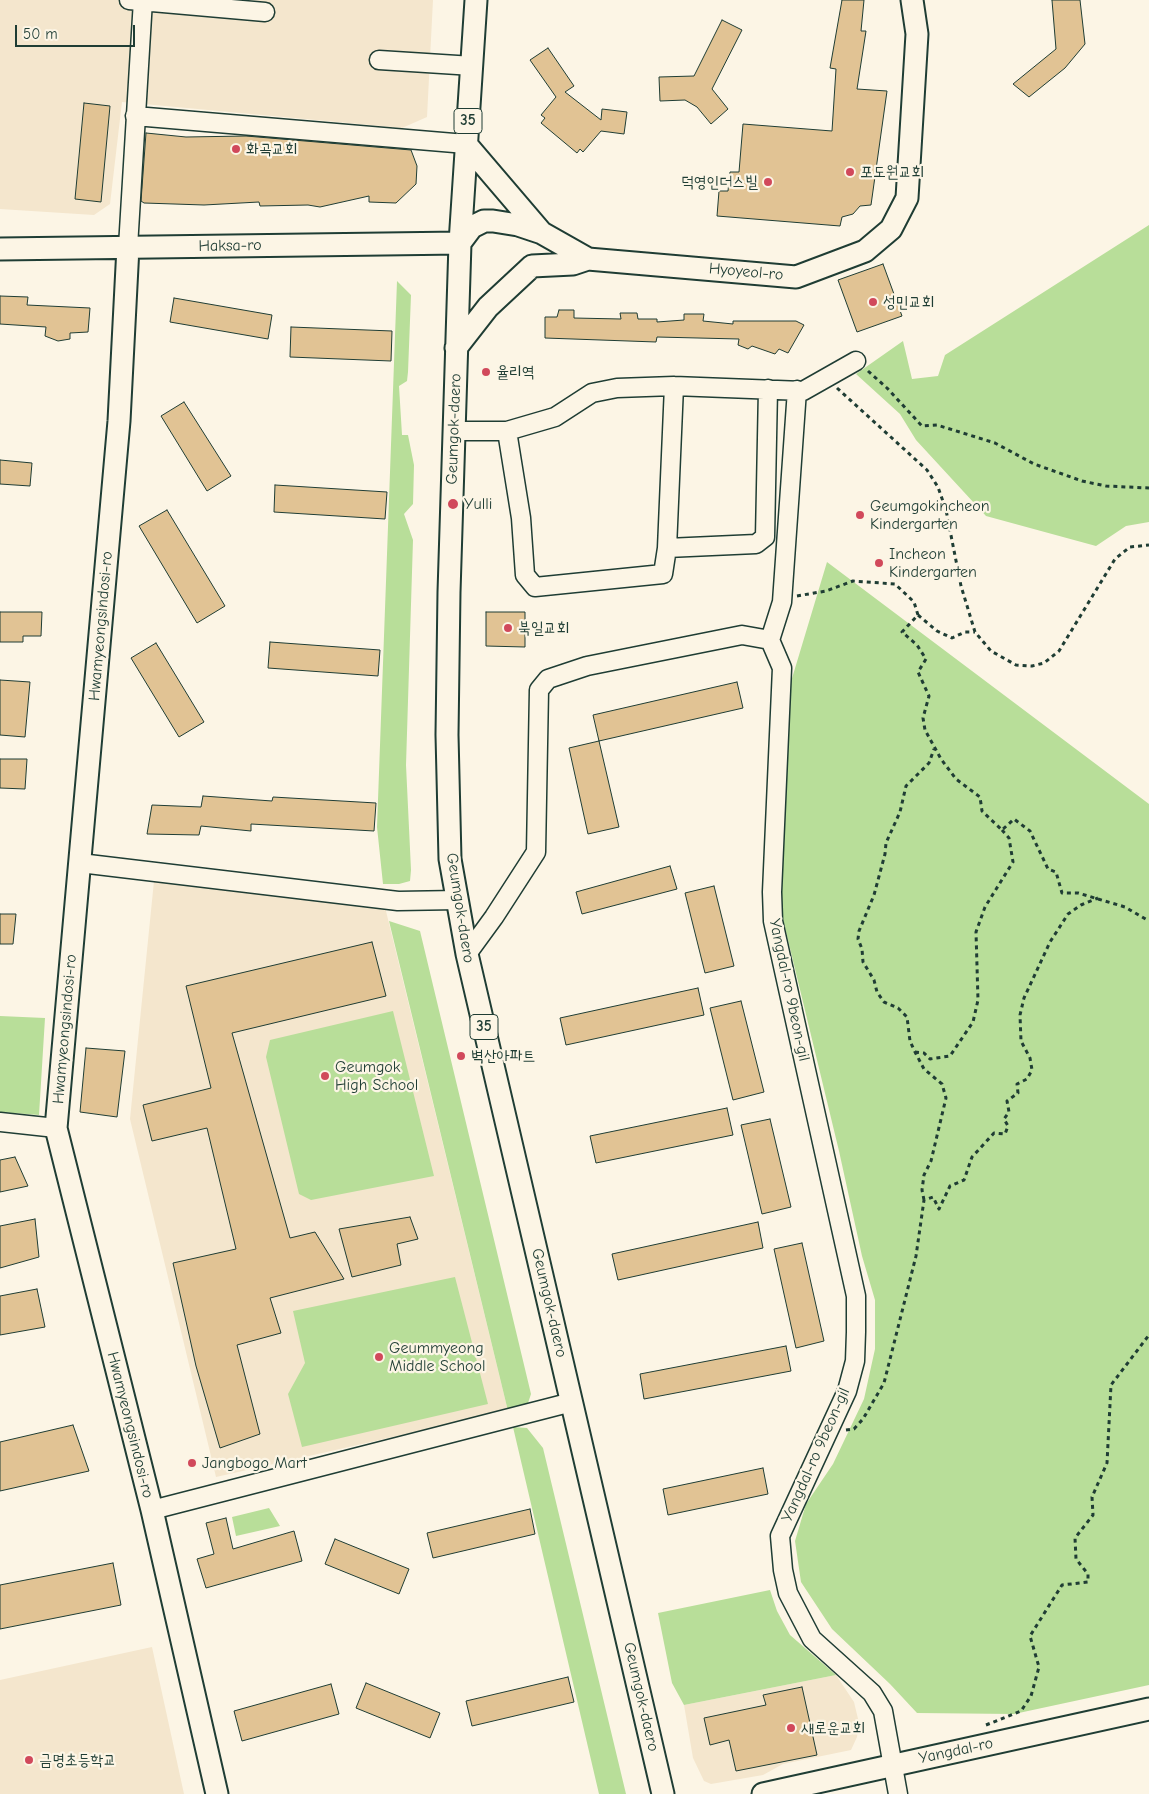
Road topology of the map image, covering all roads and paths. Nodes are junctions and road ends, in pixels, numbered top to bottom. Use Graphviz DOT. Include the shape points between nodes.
graph roads {
  1 [pos="138,0"];
  2 [pos="476,0"];
  3 [pos="912,0"];
  4 [pos="265,12"];
  5 [pos="379,60"];
  6 [pos="473,66"];
  7 [pos="136,116"];
  8 [pos="466,144"];
  9 [pos="537,232"];
  10 [pos="460,242"];
  11 [pos="128,247"];
  12 [pos="0,249"];
  13 [pos="588,259"];
  14 [pos="532,266"];
  15 [pos="456,348"];
  16 [pos="856,361"];
  17 [pos="825,378"];
  18 [pos="674,386"];
  19 [pos="768,389"];
  20 [pos="797,390"];
  21 [pos="454,431"];
  22 [pos="507,431"];
  23 [pos="1149,488"];
  24 [pos="1149,545"];
  25 [pos="667,548"];
  26 [pos="782,602"];
  27 [pos="918,615"];
  28 [pos="976,632"];
  29 [pos="770,640"];
  30 [pos="935,749"];
  31 [pos="1002,830"];
  32 [pos="80,863"];
  33 [pos="1098,898"];
  34 [pos="458,900"];
  35 [pos="494,917"];
  36 [pos="462,921"];
  37 [pos="1149,921"];
  38 [pos="467,954"];
  39 [pos="915,1052"];
  40 [pos="0,1122"];
  41 [pos="56,1128"];
  42 [pos="924,1200"];
  43 [pos="1149,1335"];
  44 [pos="572,1402"];
  45 [pos="831,1430"];
  46 [pos="152,1510"];
  47 [pos="1149,1709"];
  48 [pos="980,1727"];
  49 [pos="893,1765"];
  50 [pos="771,1793"];
  51 [pos="217,1794"];
  52 [pos="663,1794"];
  53 [pos="898,1794"];
  1 -- 4 [label="street"];
  1 -- 7 [label="street"];
  2 -- 6 [label="main road, Geumgok-daero / 35"];
  3 -- 13 [label="main road, Hyoyeol-ro" via="917,34 908,198 891,230 865,251 796,277"];
  5 -- 6 [label="street"];
  6 -- 8 [label="main road, Geumgok-daero / 35"];
  7 -- 8 [label="street"];
  7 -- 11 [label="street"];
  8 -- 9 [label="main road"];
  8 -- 10 [label="main road, Geumgok-daero / 35"];
  9 -- 10 [label="main road" via="506,222 484,222 472,227"];
  9 -- 13 [label="main road, Hyoyeol-ro"];
  9 -- 14 [label="main road" via="544,248 542,256"];
  10 -- 11 [label="main road, Haksa-ro"];
  10 -- 15 [label="main road, Geumgok-daero / 35"];
  11 -- 12 [label="main road, Haksa-ro"];
  11 -- 32 [label="main road, Hwamyeongsindosi-ro" via="119,421"];
  13 -- 14 [label="main road" via="573,264"];
  14 -- 15 [label="main road" via="488,306"];
  15 -- 21 [label="main road, Geumgok-daero / 35"];
  16 -- 17 [label="street"];
  16 -- 23 [label="path" via="887,388 922,426 937,425 995,443 1034,464 1082,481"];
  17 -- 20 [label="street" via="803,391"];
  17 -- 28 [label="path" via="909,452 938,487 946,510 961,586"];
  18 -- 19 [label="street"];
  18 -- 22 [label="street" via="617,388 592,393 555,417"];
  18 -- 25 [label="street"];
  19 -- 20 [label="street"];
  19 -- 25 [label="street" via="765,537 756,544"];
  20 -- 26 [label="street"];
  21 -- 22 [label="street"];
  21 -- 34 [label="main road, Geumgok-daero / 35" via="447,735 450,860"];
  22 -- 25 [label="street" via="521,518 525,575 535,587 663,574"];
  24 -- 28 [label="path" via="1130,547 1115,559 1059,651 1044,663 1016,665 992,651"];
  26 -- 27 [label="path" via="793,596 826,591 853,581 876,581 895,584 914,602"];
  26 -- 29 [label="street"];
  27 -- 28 [label="path" via="937,631 952,638 965,632"];
  27 -- 30 [label="path" via="902,632 917,645 926,659 918,672 929,696 923,718 925,730"];
  29 -- 35 [label="street" via="742,635 587,666 548,679 539,690 536,852"];
  29 -- 45 [label="street, Yangdal-ro 9beon-gil" via="782,668 773,921 856,1296 855,1361"];
  30 -- 31 [label="path" via="956,779 980,797 982,811"];
  30 -- 39 [label="path" via="929,764 906,786 858,939 863,962 877,992 884,1002 898,1008 907,1017"];
  31 -- 33 [label="path" via="1014,820 1030,832 1048,869 1056,872 1062,892"];
  31 -- 39 [label="path" via="1009,838 1013,862 985,907 976,932 978,1000 973,1022 950,1056 930,1059 924,1053"];
  32 -- 34 [label="street" via="398,901"];
  32 -- 41 [label="main road, Hwamyeongsindosi-ro"];
  33 -- 37 [label="path" via="1125,907"];
  33 -- 42 [label="path" via="1068,914 1050,942 1024,998 1020,1015 1022,1041 1032,1070 1027,1079 1017,1084 1018,1093 1008,1101 1005,1134 994,1133 972,1157 964,1180 950,1186 939,1209 933,1197"];
  34 -- 36 [label="main road, Geumgok-daero / 35"];
  35 -- 36 [label="street"];
  35 -- 38 [label="street"];
  36 -- 38 [label="main road, Geumgok-daero / 35"];
  38 -- 44 [label="main road, Geumgok-daero / 35"];
  39 -- 42 [label="path" via="924,1069 942,1084 946,1098 931,1161 924,1175"];
  40 -- 41 [label="street"];
  41 -- 46 [label="main road, Hwamyeongsindosi-ro"];
  42 -- 45 [label="path" via="916,1256 884,1383 854,1429"];
  43 -- 48 [label="path" via="1111,1385 1107,1463 1092,1497 1093,1515 1075,1538 1076,1558 1088,1574 1088,1582 1062,1585 1030,1636 1039,1667 1031,1696 1021,1711"];
  44 -- 46 [label="street"];
  44 -- 52 [label="main road, Geumgok-daero / 35"];
  45 -- 49 [label="street, Yangdal-ro 9beon-gil" via="780,1536 783,1570 788,1593 812,1639 872,1693 883,1711"];
  46 -- 51 [label="main road, Hwamyeongsindosi-ro"];
  47 -- 49 [label="main road, Yangdal-ro"];
  49 -- 50 [label="main road, Yangdal-ro"];
  49 -- 53 [label="street, Yangdal-ro 9beon-gil"];
}
